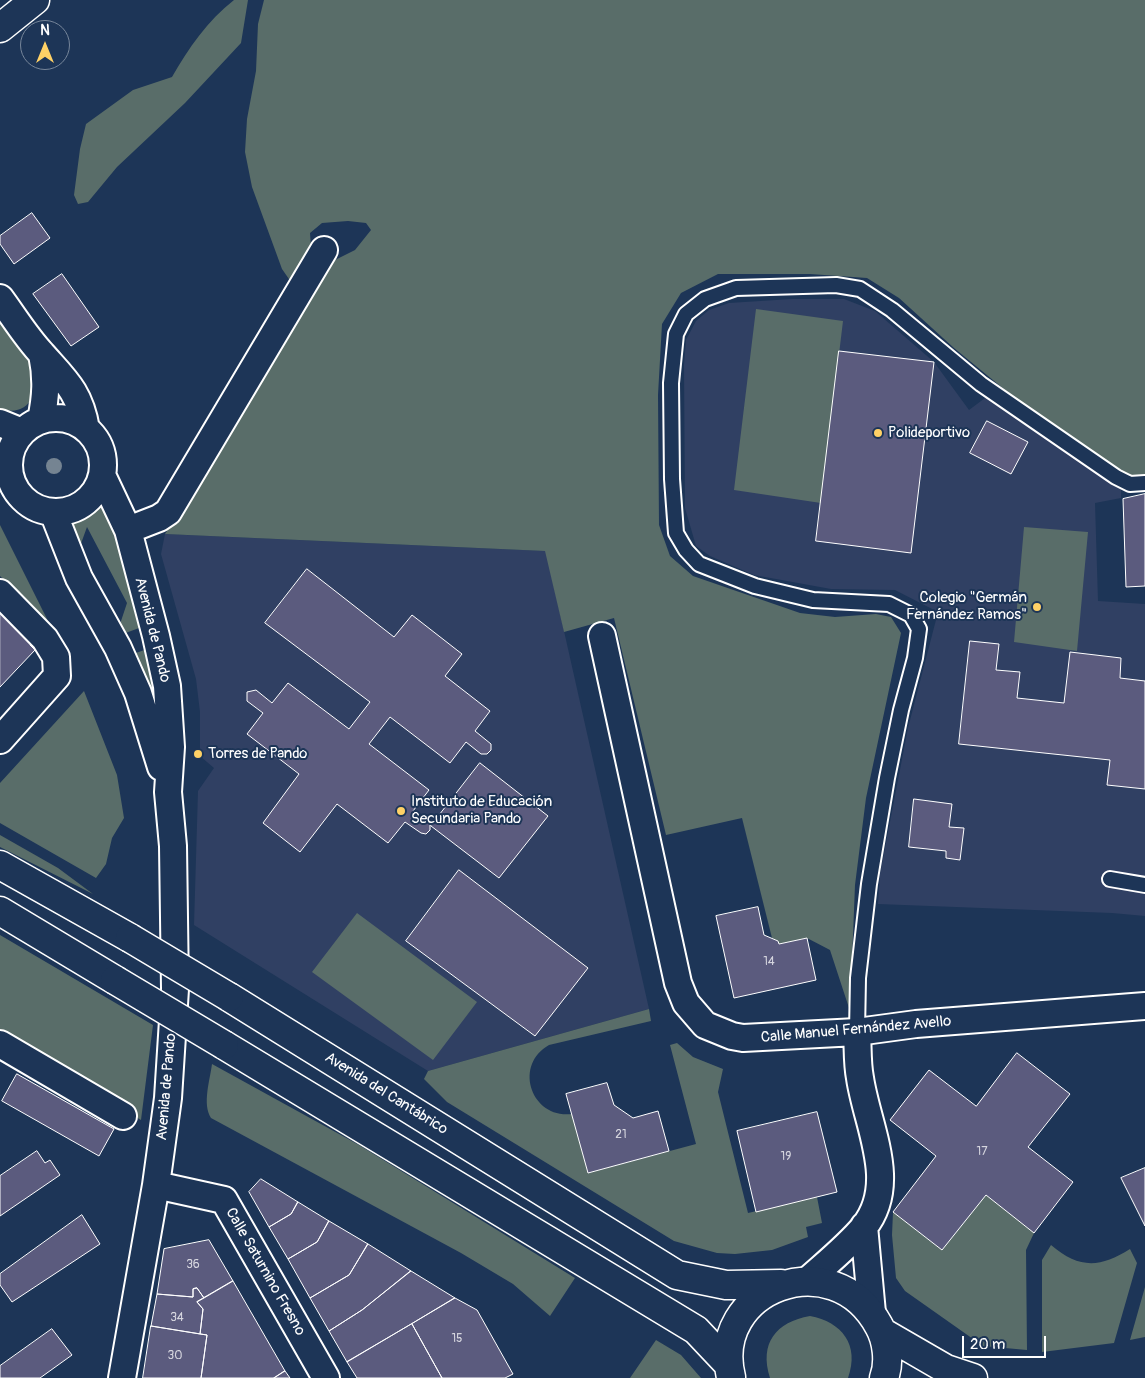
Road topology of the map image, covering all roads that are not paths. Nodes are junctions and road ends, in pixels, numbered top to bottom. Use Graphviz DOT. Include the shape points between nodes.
graph roads {
  1 [pos="35,0"];
  2 [pos="0,28"];
  3 [pos="324,250"];
  4 [pos="0,298"];
  5 [pos="42,354"];
  6 [pos="21,425"];
  7 [pos="86,428"];
  8 [pos="4,459"];
  9 [pos="102,475"];
  10 [pos="1145,483"];
  11 [pos="8,493"];
  12 [pos="53,512"];
  13 [pos="128,530"];
  14 [pos="0,593"];
  15 [pos="602,636"];
  16 [pos="0,740"];
  17 [pos="168,792"];
  18 [pos="0,865"];
  19 [pos="1110,879"];
  20 [pos="1145,885"];
  21 [pos="0,911"];
  22 [pos="1145,1006"];
  23 [pos="857,1032"];
  24 [pos="0,1044"];
  25 [pos="123,1116"];
  26 [pos="156,1185"];
  27 [pos="864,1226"];
  28 [pos="808,1280"];
  29 [pos="781,1284"];
  30 [pos="877,1322"];
  31 [pos="730,1372"];
  32 [pos="122,1378"];
  33 [pos="326,1378"];
  34 [pos="884,1378"];
  35 [pos="974,1378"];
  1 -- 2 [label="main road"];
  3 -- 13 [label="street" via="168,512"];
  4 -- 5 [label="street"];
  5 -- 6 [label="street" via="47,380"];
  5 -- 7 [label="street" via="80,400"];
  6 -- 7 [label="street" via="65,419"];
  6 -- 8 [label="street"];
  7 -- 9 [label="street" via="99,445"];
  8 -- 11 [label="street" via="12,483"];
  9 -- 12 [label="street" via="85,503 75,509"];
  9 -- 13 [label="street, Avenida de Pando"];
  10 -- 23 [label="lane" via="1130,484 1116,477 981,384 892,310 860,289 836,285 736,288 705,299 686,314 676,334 671,383 676,533 686,550 699,564 755,586 813,600 890,604 911,615 918,629 915,658 887,778 869,884 858,978"];
  11 -- 12 [label="street" via="32,506"];
  12 -- 17 [label="street, Avenida de Pando" via="79,578 118,648 138,693"];
  13 -- 17 [label="street, Avenida de Pando" via="167,686 171,747"];
  14 -- 16 [label="street" via="45,638 56,657 56,676"];
  15 -- 23 [label="street, Calle Manuel Fernández Avello" via="678,982 689,1007 705,1025 743,1038"];
  17 -- 26 [label="street, Avenida de Pando" via="173,855 175,990 168,1098"];
  18 -- 29 [label="main road, Avenida del Cantábrico, bridge" via="229,997 677,1276 726,1285"];
  19 -- 20 [label="lane"];
  21 -- 31 [label="main road, bridge" via="696,1330"];
  22 -- 23 [label="street, Calle Manuel Fernández Avello" via="916,1024"];
  23 -- 27 [label="street" via="860,1078 879,1154 880,1181 875,1207"];
  24 -- 25 [label="street"];
  26 -- 32 [label="street, Avenida de Pando"];
  26 -- 33 [label="street, Calle Saturnino Fresno" via="224,1200"];
  27 -- 28 [label="street"];
  27 -- 30 [label="street"];
  28 -- 29 [label="main road"];
  28 -- 30 [label="main road" via="833,1284 855,1295"];
  29 -- 31 [label="main road" via="759,1297 741,1316 731,1340"];
  30 -- 34 [label="main road" via="887,1352"];
  30 -- 35 [label="main road" via="946,1369"];
}
